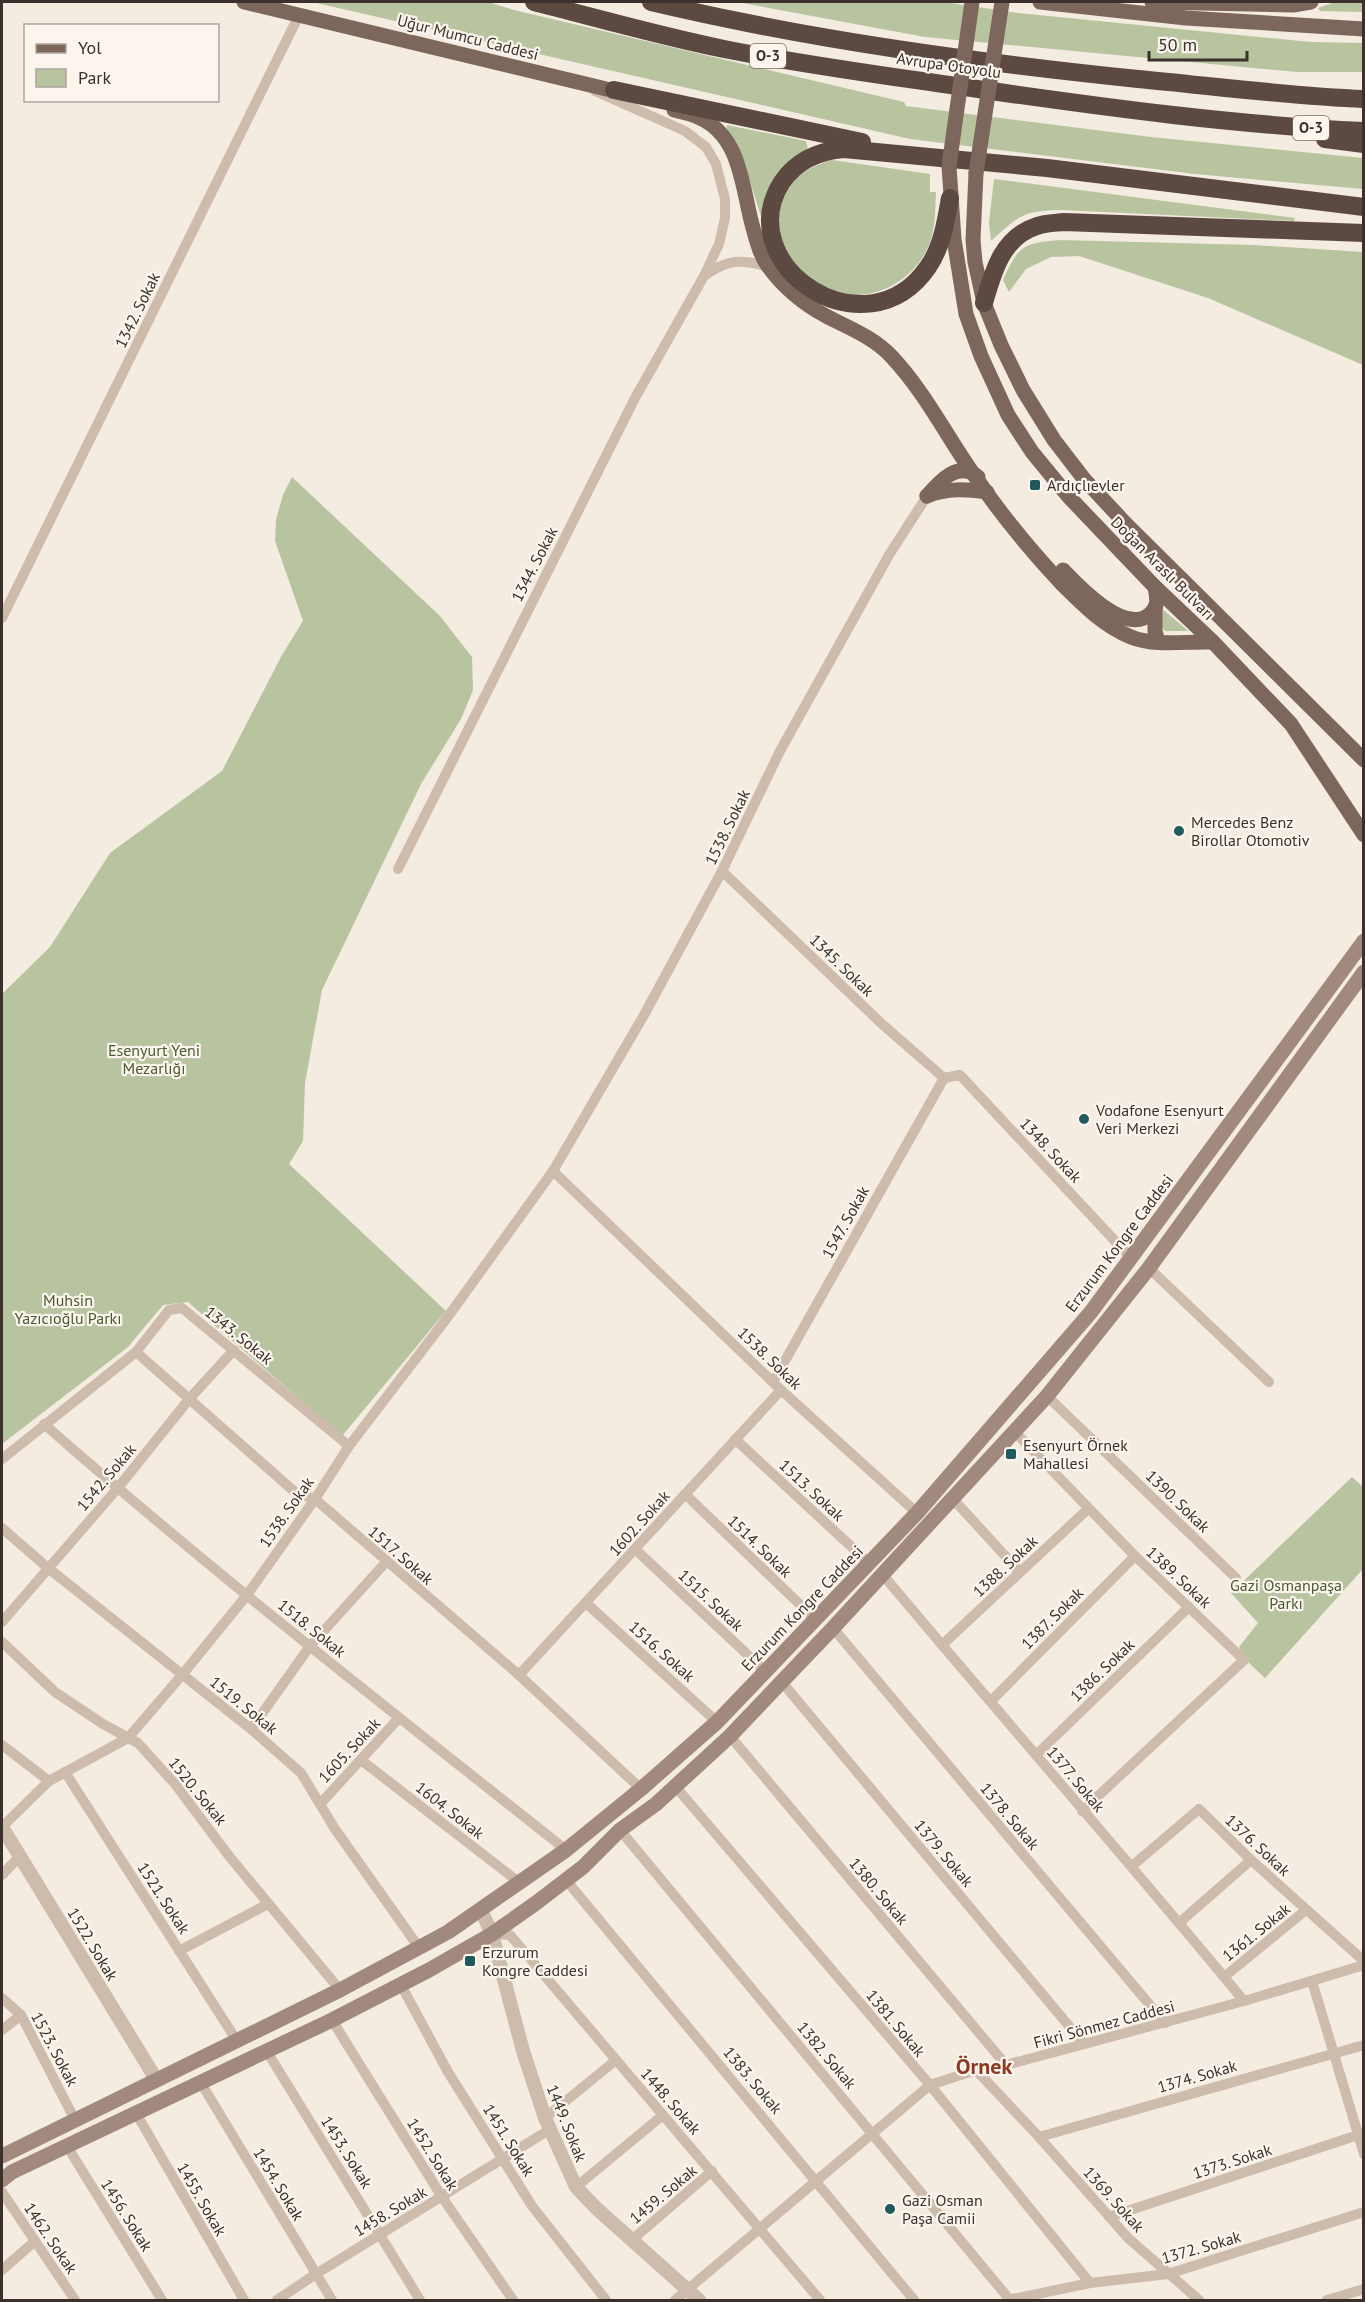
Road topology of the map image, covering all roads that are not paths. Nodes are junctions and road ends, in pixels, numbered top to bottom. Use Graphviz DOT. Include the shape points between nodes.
graph roads {
  1 [pos="244,2"];
  2 [pos="534,2"];
  3 [pos="651,2"];
  4 [pos="972,2"];
  5 [pos="1002,2"];
  6 [pos="1040,2"];
  7 [pos="1152,2"];
  8 [pos="1311,2"];
  9 [pos="299,15"];
  10 [pos="1364,29"];
  11 [pos="573,81"];
  12 [pos="614,90"];
  13 [pos="1364,99"];
  14 [pos="1259,124"];
  15 [pos="1364,131"];
  16 [pos="1364,144"];
  17 [pos="928,156"];
  18 [pos="950,198"];
  19 [pos="1364,207"];
  20 [pos="1364,233"];
  21 [pos="767,266"];
  22 [pos="704,276"];
  23 [pos="984,303"];
  24 [pos="972,472"];
  25 [pos="987,492"];
  26 [pos="927,496"];
  27 [pos="1155,587"];
  28 [pos="1155,609"];
  29 [pos="2,618"];
  30 [pos="1158,642"];
  31 [pos="1213,642"];
  32 [pos="1291,724"];
  33 [pos="1364,760"];
  34 [pos="1364,818"];
  35 [pos="1364,835"];
  36 [pos="398,869"];
  37 [pos="722,872"];
  38 [pos="1364,941"];
  39 [pos="1364,972"];
  40 [pos="944,1078"];
  41 [pos="554,1171"];
  42 [pos="1131,1258"];
  43 [pos="1149,1268"];
  44 [pos="234,1350"];
  45 [pos="136,1352"];
  46 [pos="1269,1382"];
  47 [pos="777,1386"];
  48 [pos="1047,1396"];
  49 [pos="190,1398"];
  50 [pos="44,1424"];
  51 [pos="1015,1432"];
  52 [pos="735,1439"];
  53 [pos="349,1446"];
  54 [pos="2,1459"];
  55 [pos="117,1489"];
  56 [pos="685,1494"];
  57 [pos="315,1499"];
  58 [pos="954,1500"];
  59 [pos="1088,1509"];
  60 [pos="917,1513"];
  61 [pos="2,1528"];
  62 [pos="636,1550"];
  63 [pos="1135,1556"];
  64 [pos="386,1562"];
  65 [pos="869,1563"];
  66 [pos="48,1568"];
  67 [pos="1020,1572"];
  68 [pos="883,1575"];
  69 [pos="1236,1578"];
  70 [pos="247,1595"];
  71 [pos="586,1603"];
  72 [pos="1189,1607"];
  73 [pos="815,1619"];
  74 [pos="2,1622"];
  75 [pos="833,1628"];
  76 [pos="2,1642"];
  77 [pos="942,1645"];
  78 [pos="310,1646"];
  79 [pos="765,1671"];
  80 [pos="182,1675"];
  81 [pos="519,1675"];
  82 [pos="781,1682"];
  83 [pos="991,1701"];
  84 [pos="399,1718"];
  85 [pos="717,1722"];
  86 [pos="251,1729"];
  87 [pos="730,1736"];
  88 [pos="128,1738"];
  89 [pos="2,1744"];
  90 [pos="1036,1755"];
  91 [pos="361,1760"];
  92 [pos="65,1772"];
  93 [pos="49,1781"];
  94 [pos="675,1786"];
  95 [pos="641,1789"];
  96 [pos="321,1803"];
  97 [pos="1082,1811"];
  98 [pos="2,1827"];
  99 [pos="620,1830"];
  100 [pos="566,1850"];
  101 [pos="20,1856"];
  102 [pos="1251,1860"];
  103 [pos="1132,1866"];
  104 [pos="2,1875"];
  105 [pos="566,1880"];
  106 [pos="520,1883"];
  107 [pos="268,1904"];
  108 [pos="1306,1910"];
  109 [pos="481,1911"];
  110 [pos="1179,1923"];
  111 [pos="492,1934"];
  112 [pos="420,1949"];
  113 [pos="180,1951"];
  114 [pos="1364,1963"];
  115 [pos="1224,1977"];
  116 [pos="1312,1981"];
  117 [pos="401,1985"];
  118 [pos="340,1990"];
  119 [pos="2,1998"];
  120 [pos="1244,2001"];
  121 [pos="21,2015"];
  122 [pos="332,2020"];
  123 [pos="1165,2023"];
  124 [pos="2,2030"];
  125 [pos="237,2041"];
  126 [pos="1084,2044"];
  127 [pos="1364,2045"];
  128 [pos="266,2050"];
  129 [pos="1333,2054"];
  130 [pos="616,2060"];
  131 [pos="1006,2065"];
  132 [pos="976,2070"];
  133 [pos="156,2079"];
  134 [pos="201,2083"];
  135 [pos="930,2085"];
  136 [pos="136,2113"];
  137 [pos="663,2115"];
  138 [pos="75,2120"];
  139 [pos="547,2124"];
  140 [pos="873,2134"];
  141 [pos="1360,2134"];
  142 [pos="1039,2137"];
  143 [pos="67,2146"];
  144 [pos="1364,2154"];
  145 [pos="2,2156"];
  146 [pos="504,2158"];
  147 [pos="712,2171"];
  148 [pos="2,2180"];
  149 [pos="817,2181"];
  150 [pos="576,2187"];
  151 [pos="2,2192"];
  152 [pos="442,2197"];
  153 [pos="1364,2212"];
  154 [pos="1109,2217"];
  155 [pos="760,2228"];
  156 [pos="380,2235"];
  157 [pos="633,2239"];
  158 [pos="35,2241"];
  159 [pos="2,2270"];
  160 [pos="316,2274"];
  161 [pos="1168,2274"];
  162 [pos="1090,2283"];
  163 [pos="1364,2289"];
  164 [pos="687,2290"];
  165 [pos="1009,2300"];
  166 [pos="75,2301"];
  167 [pos="162,2301"];
  168 [pos="244,2301"];
  169 [pos="277,2301"];
  170 [pos="332,2301"];
  171 [pos="420,2301"];
  172 [pos="513,2301"];
  173 [pos="606,2301"];
  174 [pos="675,2301"];
  175 [pos="699,2301"];
  176 [pos="820,2301"];
  177 [pos="914,2301"];
  178 [pos="1199,2301"];
  179 [pos="1327,2301"];
  1 -- 9 [label="main road, Uğur Mumcu Caddesi"];
  2 -- 14 [label="highway, Avrupa Otoyolu / O-3" via="724,49 840,69 1079,104"];
  3 -- 13 [label="highway, Avrupa Otoyolu / O-3" via="830,38 985,63 1252,92"];
  4 -- 18 [label="main road, Doğan Araslı Bulvarı, bridge" via="950,166"];
  5 -- 23 [label="main road, Doğan Araslı Bulvarı, bridge" via="976,172 973,240"];
  6 -- 10 [label="main road" via="1186,18"];
  7 -- 8 [label="main road"];
  9 -- 11 [label="main road, Uğur Mumcu Caddesi"];
  9 -- 29 [label="street, 1342. Sokak"];
  11 -- 12 [label="main road, Uğur Mumcu Caddesi"];
  11 -- 22 [label="street, 1344. Sokak" via="685,131 706,147 716,164 725,199 725,218 719,244"];
  12 -- 17 [label="highway"];
  12 -- 21 [label="main road, Uğur Mumcu Caddesi" via="701,118 724,137 740,169 759,251"];
  14 -- 15 [label="highway, Avrupa Otoyolu / O-3"];
  14 -- 16 [label="highway"];
  17 -- 18 [label="highway" via="844,149 827,151 799,164 788,174 772,203 770,220 778,252 798,279 826,298 848,304 880,303 908,288 928,267 941,239"];
  17 -- 19 [label="highway"];
  18 -- 27 [label="main road, Doğan Araslı Bulvarı" via="966,314 1008,415 1069,498"];
  20 -- 23 [label="highway" via="1064,222 1039,225 1026,230 1005,249"];
  21 -- 22 [label="street" via="733,261"];
  21 -- 24 [label="main road, Uğur Mumcu Caddesi" via="790,292 889,354 910,376"];
  22 -- 36 [label="street, 1344. Sokak" via="635,398"];
  23 -- 33 [label="main road, Doğan Araslı Bulvarı" via="1023,390 1054,440 1084,478"];
  24 -- 25 [label="main road"];
  24 -- 26 [label="main road" via="947,474"];
  24 -- 28 [label="main road" via="994,491 1073,580 1113,613 1140,620"];
  25 -- 26 [label="main road" via="951,489"];
  25 -- 30 [label="main road" via="1048,569 1088,610 1132,637"];
  26 -- 37 [label="street, 1538. Sokak" via="889,555 780,752"];
  27 -- 28 [label="main road"];
  27 -- 31 [label="main road, Doğan Araslı Bulvarı"];
  28 -- 30 [label="main road"];
  30 -- 31 [label="main road"];
  31 -- 32 [label="main road, Doğan Araslı Bulvarı"];
  32 -- 34 [label="main road" via="1330,766"];
  32 -- 35 [label="main road, Doğan Araslı Bulvarı"];
  37 -- 40 [label="street, 1345. Sokak"];
  37 -- 41 [label="street, 1538. Sokak"];
  38 -- 42 [label="main road, Erzurum Kongre Caddesi"];
  39 -- 43 [label="main road"];
  40 -- 42 [label="street, 1348. Sokak" via="960,1075"];
  40 -- 47 [label="street, 1547. Sokak"];
  41 -- 47 [label="street, 1538. Sokak"];
  41 -- 53 [label="street, 1538. Sokak"];
  42 -- 60 [label="main road, Erzurum Kongre Caddesi" via="1091,1312"];
  43 -- 46 [label="street"];
  43 -- 48 [label="main road"];
  44 -- 45 [label="street, 1343. Sokak" via="182,1308 169,1310"];
  44 -- 49 [label="street, 1542. Sokak"];
  44 -- 53 [label="street, 1343. Sokak"];
  45 -- 49 [label="street, 1517. Sokak"];
  45 -- 50 [label="street, 1343. Sokak"];
  47 -- 52 [label="street, 1602. Sokak"];
  47 -- 60 [label="street, 1538. Sokak"];
  48 -- 51 [label="main road"];
  48 -- 69 [label="street, 1390. Sokak"];
  49 -- 55 [label="street, 1542. Sokak"];
  49 -- 57 [label="street, 1517. Sokak" via="296,1493"];
  50 -- 54 [label="street, 1343. Sokak"];
  50 -- 55 [label="street, 1518. Sokak"];
  51 -- 58 [label="main road"];
  51 -- 59 [label="street, 1389. Sokak"];
  52 -- 56 [label="street, 1602. Sokak"];
  52 -- 65 [label="street, 1513. Sokak"];
  53 -- 57 [label="street, 1538. Sokak"];
  55 -- 66 [label="street, 1542. Sokak"];
  55 -- 70 [label="street, 1518. Sokak"];
  56 -- 62 [label="street, 1602. Sokak"];
  56 -- 73 [label="street, 1514. Sokak"];
  57 -- 64 [label="street, 1517. Sokak"];
  57 -- 70 [label="street, 1538. Sokak"];
  58 -- 67 [label="street"];
  58 -- 68 [label="main road"];
  59 -- 63 [label="street, 1389. Sokak"];
  59 -- 67 [label="street, 1388. Sokak"];
  60 -- 65 [label="main road, Erzurum Kongre Caddesi"];
  61 -- 66 [label="street, 1519. Sokak"];
  62 -- 71 [label="street, 1602. Sokak"];
  62 -- 79 [label="street, 1515. Sokak"];
  63 -- 72 [label="street, 1389. Sokak"];
  63 -- 83 [label="street, 1387. Sokak"];
  64 -- 78 [label="street"];
  64 -- 81 [label="street, 1517. Sokak"];
  65 -- 73 [label="main road, Erzurum Kongre Caddesi"];
  66 -- 74 [label="street, 1542. Sokak"];
  66 -- 80 [label="street, 1519. Sokak"];
  67 -- 77 [label="street, 1388. Sokak"];
  68 -- 75 [label="main road"];
  68 -- 77 [label="street, 1377. Sokak"];
  70 -- 78 [label="street, 1518. Sokak"];
  70 -- 80 [label="street, 1538. Sokak"];
  71 -- 81 [label="street, 1602. Sokak"];
  71 -- 85 [label="street, 1516. Sokak"];
  72 -- 90 [label="street, 1386. Sokak"];
  72 -- 97 [label="street, 1389. Sokak" via="1244,1660"];
  73 -- 79 [label="main road, Erzurum Kongre Caddesi"];
  75 -- 82 [label="main road"];
  75 -- 123 [label="street, 1378. Sokak"];
  76 -- 88 [label="street, 1520. Sokak" via="56,1692"];
  77 -- 83 [label="street, 1377. Sokak"];
  78 -- 84 [label="street, 1518. Sokak"];
  78 -- 86 [label="street"];
  79 -- 85 [label="main road, Erzurum Kongre Caddesi"];
  80 -- 86 [label="street, 1519. Sokak"];
  80 -- 88 [label="street, 1538. Sokak"];
  81 -- 95 [label="street, 1517. Sokak"];
  82 -- 87 [label="main road"];
  82 -- 126 [label="street, 1379. Sokak"];
  83 -- 90 [label="street, 1377. Sokak"];
  84 -- 91 [label="street, 1605. Sokak"];
  84 -- 100 [label="street, 1518. Sokak"];
  85 -- 95 [label="main road, Erzurum Kongre Caddesi"];
  86 -- 96 [label="street, 1519. Sokak" via="301,1773"];
  87 -- 94 [label="main road"];
  87 -- 131 [label="street, 1380. Sokak"];
  88 -- 92 [label="street, 1538. Sokak"];
  88 -- 107 [label="street, 1520. Sokak" via="138,1743 176,1784"];
  89 -- 93 [label="street"];
  90 -- 97 [label="street, 1377. Sokak"];
  91 -- 96 [label="street, 1605. Sokak"];
  91 -- 106 [label="street, 1604. Sokak"];
  92 -- 93 [label="street, 1538. Sokak"];
  92 -- 113 [label="street, 1521. Sokak"];
  93 -- 98 [label="street, 1538. Sokak"];
  94 -- 99 [label="main road"];
  94 -- 135 [label="street, 1381. Sokak"];
  95 -- 100 [label="main road, Erzurum Kongre Caddesi"];
  96 -- 112 [label="street, 1519. Sokak" via="335,1829"];
  97 -- 103 [label="street, 1377. Sokak"];
  98 -- 101 [label="street, 1522. Sokak"];
  99 -- 105 [label="main road"];
  99 -- 140 [label="street, 1382. Sokak"];
  100 -- 106 [label="main road, Erzurum Kongre Caddesi"];
  101 -- 104 [label="street"];
  101 -- 133 [label="street, 1522. Sokak"];
  102 -- 103 [label="street, 1376. Sokak" via="1199,1809"];
  102 -- 108 [label="street, 1376. Sokak"];
  102 -- 110 [label="street"];
  103 -- 110 [label="street, 1377. Sokak"];
  105 -- 111 [label="main road"];
  105 -- 149 [label="street, 1383. Sokak"];
  106 -- 109 [label="main road, Erzurum Kongre Caddesi"];
  107 -- 113 [label="street"];
  107 -- 118 [label="street, 1520. Sokak"];
  108 -- 114 [label="street, 1376. Sokak"];
  108 -- 115 [label="street, 1361. Sokak"];
  109 -- 111 [label="street, 1449. Sokak"];
  109 -- 112 [label="main road, Erzurum Kongre Caddesi"];
  110 -- 115 [label="street, 1377. Sokak"];
  111 -- 117 [label="main road"];
  111 -- 130 [label="street, 1448. Sokak" via="510,1935"];
  111 -- 139 [label="street, 1449. Sokak"];
  112 -- 118 [label="main road, Erzurum Kongre Caddesi"];
  113 -- 125 [label="street, 1521. Sokak"];
  114 -- 116 [label="street, Fikri Sönmez Caddesi"];
  115 -- 120 [label="street, 1377. Sokak"];
  116 -- 120 [label="street, Fikri Sönmez Caddesi"];
  116 -- 129 [label="street"];
  117 -- 122 [label="main road"];
  117 -- 146 [label="street, 1451. Sokak" via="448,2072"];
  118 -- 125 [label="main road, Erzurum Kongre Caddesi"];
  119 -- 121 [label="street, 1523. Sokak"];
  120 -- 123 [label="street, Fikri Sönmez Caddesi"];
  121 -- 124 [label="street"];
  121 -- 138 [label="street, 1523. Sokak"];
  122 -- 128 [label="main road"];
  122 -- 152 [label="street, 1452. Sokak"];
  123 -- 126 [label="street, Fikri Sönmez Caddesi"];
  125 -- 133 [label="main road, Erzurum Kongre Caddesi"];
  126 -- 131 [label="street, Fikri Sönmez Caddesi"];
  127 -- 129 [label="street, 1374. Sokak"];
  128 -- 134 [label="main road"];
  128 -- 156 [label="street, 1453. Sokak"];
  129 -- 141 [label="street"];
  129 -- 142 [label="street, 1374. Sokak"];
  130 -- 137 [label="street, 1448. Sokak"];
  130 -- 139 [label="street, 1458. Sokak"];
  131 -- 132 [label="street, Fikri Sönmez Caddesi"];
  132 -- 135 [label="street, Fikri Sönmez Caddesi"];
  132 -- 142 [label="street, 1369. Sokak"];
  133 -- 138 [label="main road, Erzurum Kongre Caddesi"];
  134 -- 136 [label="main road"];
  134 -- 160 [label="street, 1454. Sokak"];
  135 -- 140 [label="street, Fikri Sönmez Caddesi"];
  135 -- 162 [label="street, 1381. Sokak"];
  136 -- 143 [label="main road"];
  136 -- 168 [label="street, 1455. Sokak"];
  137 -- 147 [label="street, 1448. Sokak"];
  137 -- 150 [label="street"];
  138 -- 145 [label="main road, Erzurum Kongre Caddesi"];
  139 -- 146 [label="street, 1458. Sokak"];
  139 -- 150 [label="street, 1449. Sokak"];
  140 -- 149 [label="street, Fikri Sönmez Caddesi"];
  140 -- 165 [label="street, 1382. Sokak"];
  141 -- 144 [label="street"];
  141 -- 154 [label="street, 1373. Sokak"];
  142 -- 154 [label="street, 1369. Sokak"];
  143 -- 148 [label="main road"];
  143 -- 167 [label="street, 1456. Sokak"];
  146 -- 152 [label="street, 1458. Sokak"];
  146 -- 173 [label="street, 1451. Sokak" via="532,2206"];
  147 -- 155 [label="street, 1448. Sokak"];
  147 -- 157 [label="street, 1459. Sokak"];
  149 -- 155 [label="street, Fikri Sönmez Caddesi"];
  149 -- 177 [label="street, 1383. Sokak"];
  150 -- 157 [label="street, 1449. Sokak"];
  151 -- 158 [label="street, 1462. Sokak"];
  152 -- 156 [label="street, 1458. Sokak"];
  152 -- 172 [label="street, 1452. Sokak"];
  153 -- 161 [label="street, 1372. Sokak"];
  154 -- 161 [label="street, 1369. Sokak"];
  155 -- 164 [label="street, Fikri Sönmez Caddesi"];
  155 -- 176 [label="street, 1448. Sokak"];
  156 -- 160 [label="street, 1458. Sokak"];
  156 -- 171 [label="street, 1453. Sokak"];
  157 -- 164 [label="street, 1449. Sokak"];
  158 -- 159 [label="street"];
  158 -- 166 [label="street, 1462. Sokak"];
  160 -- 169 [label="street, 1458. Sokak"];
  160 -- 170 [label="street, 1454. Sokak"];
  161 -- 162 [label="street, 1372. Sokak"];
  161 -- 178 [label="street, 1369. Sokak"];
  162 -- 165 [label="street, 1372. Sokak"];
  163 -- 179 [label="street"];
  164 -- 174 [label="street, Fikri Sönmez Caddesi"];
  164 -- 175 [label="street, 1449. Sokak"];
}
